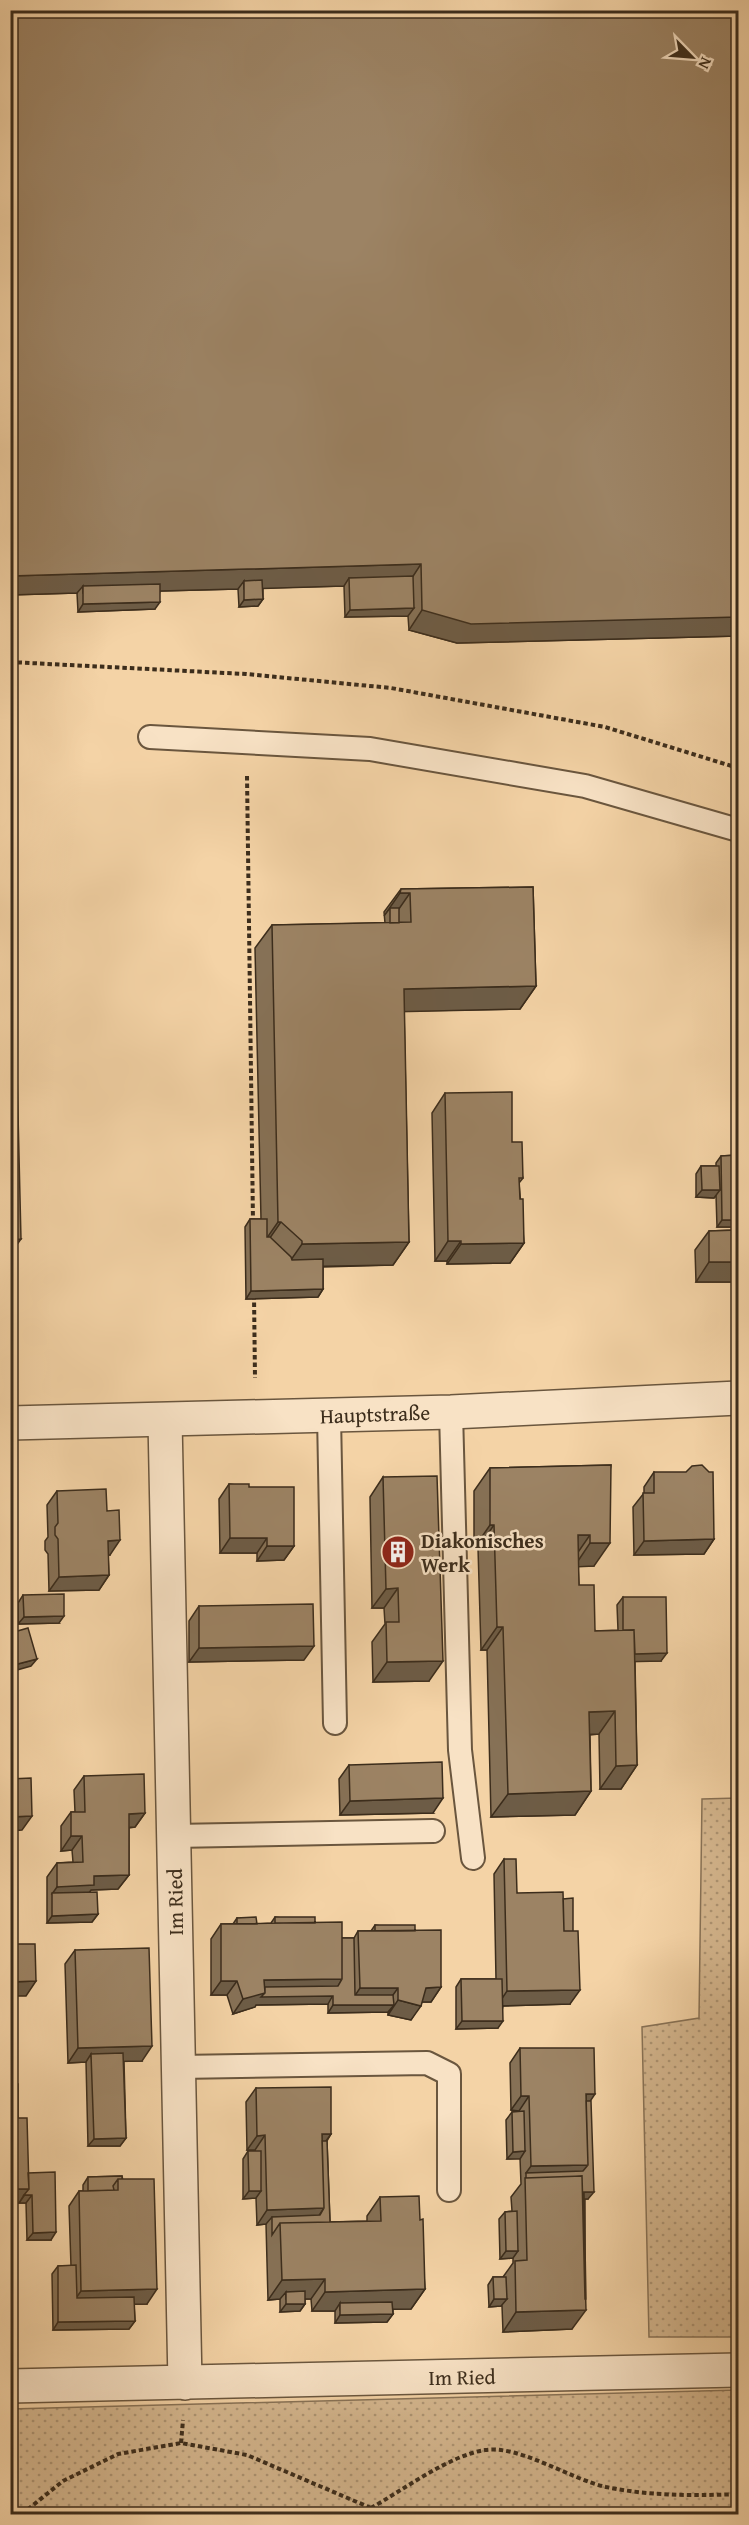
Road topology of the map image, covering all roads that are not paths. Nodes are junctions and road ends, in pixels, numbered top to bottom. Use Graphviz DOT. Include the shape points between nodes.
graph roads {
  1 [pos="150,737"];
  2 [pos="738,830"];
  3 [pos="738,1398"];
  4 [pos="451,1412"];
  5 [pos="329,1416"];
  6 [pos="165,1420"];
  7 [pos="10,1423"];
  8 [pos="334,1723"];
  9 [pos="433,1831"];
  10 [pos="174,1836"];
  11 [pos="473,1858"];
  12 [pos="179,2067"];
  13 [pos="449,2190"];
  14 [pos="738,2370"];
  15 [pos="185,2383"];
  16 [pos="10,2386"];
  1 -- 2 [label="lane" via="370,749 585,786"];
  3 -- 4 [label="street, Hauptstraße"];
  4 -- 5 [label="street, Hauptstraße"];
  4 -- 11 [label="lane" via="460,1750"];
  5 -- 6 [label="street, Hauptstraße"];
  5 -- 8 [label="lane"];
  6 -- 7 [label="street, Hauptstraße"];
  6 -- 10 [label="street, Im Ried"];
  9 -- 10 [label="lane"];
  10 -- 12 [label="street, Im Ried"];
  12 -- 13 [label="lane" via="427,2063 448,2074"];
  12 -- 15 [label="street, Im Ried"];
  14 -- 15 [label="street, Im Ried"];
  15 -- 16 [label="street, Im Ried"];
}
